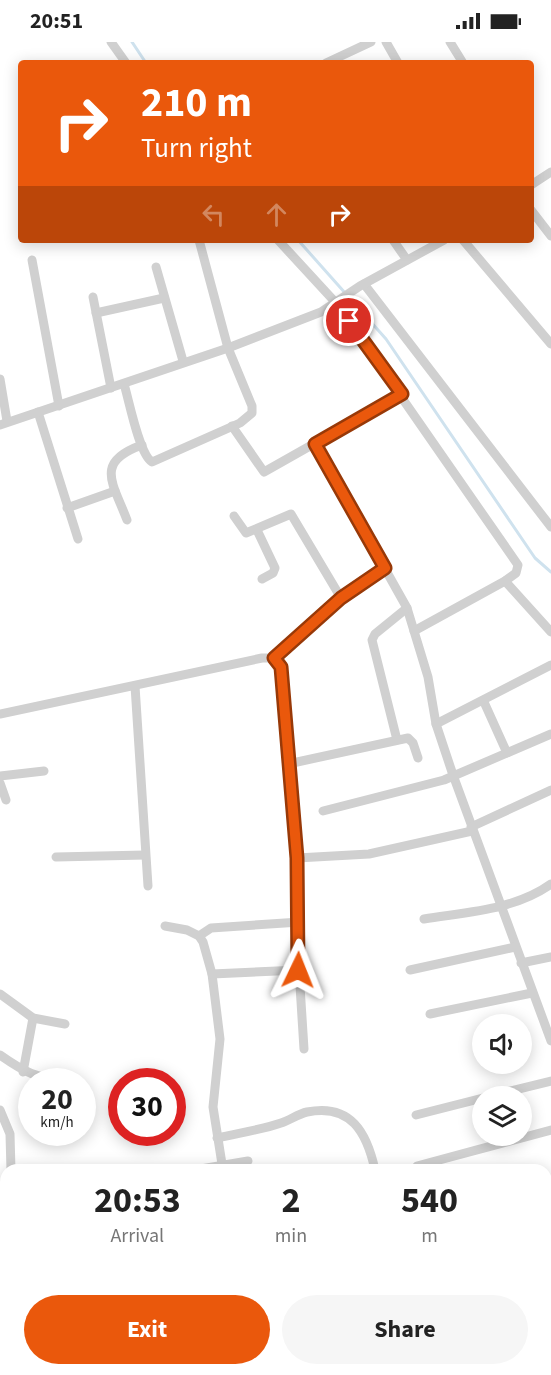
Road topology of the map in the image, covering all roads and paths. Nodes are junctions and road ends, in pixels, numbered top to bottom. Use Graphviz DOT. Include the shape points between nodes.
graph roads {
  1 [pos="111,42"];
  2 [pos="371,42"];
  3 [pos="386,42"];
  4 [pos="450,42"];
  5 [pos="353,46"];
  6 [pos="124,60"];
  7 [pos="331,60"];
  8 [pos="396,60"];
  9 [pos="461,60"];
  10 [pos="551,172"];
  11 [pos="534,178"];
  12 [pos="534,214"];
  13 [pos="551,236"];
  14 [pos="200,243"];
  15 [pos="281,243"];
  16 [pos="395,243"];
  17 [pos="438,243"];
  18 [pos="466,243"];
  19 [pos="32,260"];
  20 [pos="407,260"];
  21 [pos="156,267"];
  22 [pos="362,285"];
  23 [pos="93,297"];
  24 [pos="164,298"];
  25 [pos="339,300"];
  26 [pos="96,314"];
  27 [pos="551,344"];
  28 [pos="228,348"];
  29 [pos="183,361"];
  30 [pos="0,379"];
  31 [pos="124,384"];
  32 [pos="111,388"];
  33 [pos="402,394"];
  34 [pos="59,406"];
  35 [pos="38,412"];
  36 [pos="3,423"];
  37 [pos="232,426"];
  38 [pos="315,444"];
  39 [pos="142,445"];
  40 [pos="115,491"];
  41 [pos="67,508"];
  42 [pos="234,516"];
  43 [pos="128,520"];
  44 [pos="551,527"];
  45 [pos="257,530"];
  46 [pos="78,539"];
  47 [pos="385,568"];
  48 [pos="262,579"];
  49 [pos="505,581"];
  50 [pos="341,598"];
  51 [pos="407,608"];
  52 [pos="414,631"];
  53 [pos="551,632"];
  54 [pos="274,658"];
  55 [pos="551,665"];
  56 [pos="135,686"];
  57 [pos="484,702"];
  58 [pos="0,714"];
  59 [pos="436,724"];
  60 [pos="551,734"];
  61 [pos="396,740"];
  62 [pos="507,753"];
  63 [pos="418,758"];
  64 [pos="288,764"];
  65 [pos="44,771"];
  66 [pos="453,775"];
  67 [pos="0,776"];
  68 [pos="0,783"];
  69 [pos="551,790"];
  70 [pos="6,800"];
  71 [pos="323,811"];
  72 [pos="471,829"];
  73 [pos="145,855"];
  74 [pos="56,857"];
  75 [pos="297,858"];
  76 [pos="551,884"];
  77 [pos="148,886"];
  78 [pos="501,907"];
  79 [pos="424,919"];
  80 [pos="300,922"];
  81 [pos="165,926"];
  82 [pos="199,936"];
  83 [pos="515,947"];
  84 [pos="551,957"];
  85 [pos="521,963"];
  86 [pos="298,970"];
  87 [pos="410,970"];
  88 [pos="212,974"];
  89 [pos="532,993"];
  90 [pos="0,994"];
  91 [pos="430,1014"];
  92 [pos="33,1018"];
  93 [pos="65,1024"];
  94 [pos="551,1041"];
  95 [pos="304,1049"];
  96 [pos="0,1054"];
  97 [pos="18,1068"];
  98 [pos="24,1068"];
  99 [pos="551,1081"];
  100 [pos="531,1086"];
  101 [pos="472,1101"];
  102 [pos="0,1110"];
  103 [pos="416,1115"];
  104 [pos="551,1130"];
  105 [pos="217,1138"];
  106 [pos="248,1161"];
  107 [pos="11,1164"];
  108 [pos="222,1164"];
  109 [pos="373,1164"];
  110 [pos="424,1164"];
  1 -- 6 [label="street"];
  2 -- 5 [label="street"];
  3 -- 8 [label="street"];
  4 -- 9 [label="street"];
  5 -- 7 [label="street"];
  10 -- 11 [label="street"];
  12 -- 13 [label="street"];
  14 -- 28 [label="street"];
  15 -- 25 [label="street"];
  16 -- 20 [label="street"];
  17 -- 20 [label="street"];
  18 -- 27 [label="street"];
  19 -- 34 [label="street"];
  20 -- 22 [label="street"];
  21 -- 24 [label="street"];
  22 -- 25 [label="street"];
  22 -- 44 [label="street"];
  23 -- 26 [label="street"];
  24 -- 26 [label="street"];
  24 -- 29 [label="street"];
  25 -- 28 [label="street" via="321,312"];
  25 -- 33 [label="street"];
  26 -- 32 [label="street"];
  28 -- 29 [label="street"];
  28 -- 37 [label="street" via="252,406 246,419"];
  29 -- 31 [label="street"];
  30 -- 36 [label="street"];
  31 -- 32 [label="street"];
  31 -- 39 [label="street"];
  32 -- 34 [label="street"];
  33 -- 38 [label="street"];
  33 -- 49 [label="street" via="518,565 516,573"];
  34 -- 35 [label="street"];
  35 -- 36 [label="street"];
  35 -- 41 [label="street"];
  37 -- 38 [label="street" via="264,472"];
  37 -- 39 [label="street" via="158,461 148,459"];
  38 -- 47 [label="street"];
  39 -- 40 [label="street" via="113,461"];
  40 -- 41 [label="street"];
  40 -- 43 [label="street"];
  41 -- 46 [label="street"];
  42 -- 45 [label="street" via="246,533"];
  45 -- 48 [label="street" via="275,568"];
  45 -- 50 [label="street" via="287,514 295,517"];
  47 -- 50 [label="street"];
  47 -- 51 [label="street"];
  49 -- 52 [label="street"];
  49 -- 53 [label="street"];
  50 -- 54 [label="street"];
  51 -- 52 [label="street"];
  51 -- 61 [label="street" via="372,640"];
  52 -- 59 [label="street" via="428,677"];
  54 -- 56 [label="street"];
  54 -- 64 [label="street" via="281,667"];
  55 -- 57 [label="street"];
  56 -- 58 [label="street"];
  56 -- 73 [label="street"];
  57 -- 59 [label="street"];
  57 -- 62 [label="street"];
  59 -- 66 [label="street"];
  60 -- 62 [label="street"];
  61 -- 63 [label="street" via="411,740"];
  61 -- 64 [label="street"];
  62 -- 66 [label="street"];
  64 -- 75 [label="street"];
  65 -- 67 [label="street"];
  66 -- 71 [label="street" via="422,787"];
  66 -- 72 [label="street"];
  68 -- 70 [label="street"];
  69 -- 72 [label="street"];
  72 -- 75 [label="street" via="369,854"];
  72 -- 78 [label="street"];
  73 -- 74 [label="street"];
  73 -- 77 [label="street"];
  75 -- 80 [label="street"];
  76 -- 78 [label="street" via="538,894"];
  78 -- 79 [label="street"];
  78 -- 83 [label="street"];
  80 -- 82 [label="street" via="212,928"];
  80 -- 86 [label="street"];
  81 -- 82 [label="street"];
  82 -- 88 [label="street"];
  83 -- 85 [label="street"];
  83 -- 87 [label="street"];
  84 -- 85 [label="street"];
  85 -- 89 [label="street"];
  86 -- 88 [label="street"];
  86 -- 95 [label="street"];
  88 -- 105 [label="street" via="220,1039 213,1107"];
  89 -- 91 [label="street"];
  89 -- 94 [label="street"];
  90 -- 92 [label="street"];
  92 -- 93 [label="street"];
  92 -- 98 [label="street"];
  96 -- 97 [label="street"];
  99 -- 100 [label="street"];
  101 -- 103 [label="street"];
  102 -- 107 [label="street" via="10,1134"];
  104 -- 110 [label="street"];
  105 -- 108 [label="street"];
  105 -- 109 [label="street" via="280,1124 306,1112 329,1111 350,1119 362,1130"];
  106 -- 108 [label="street"];
}
